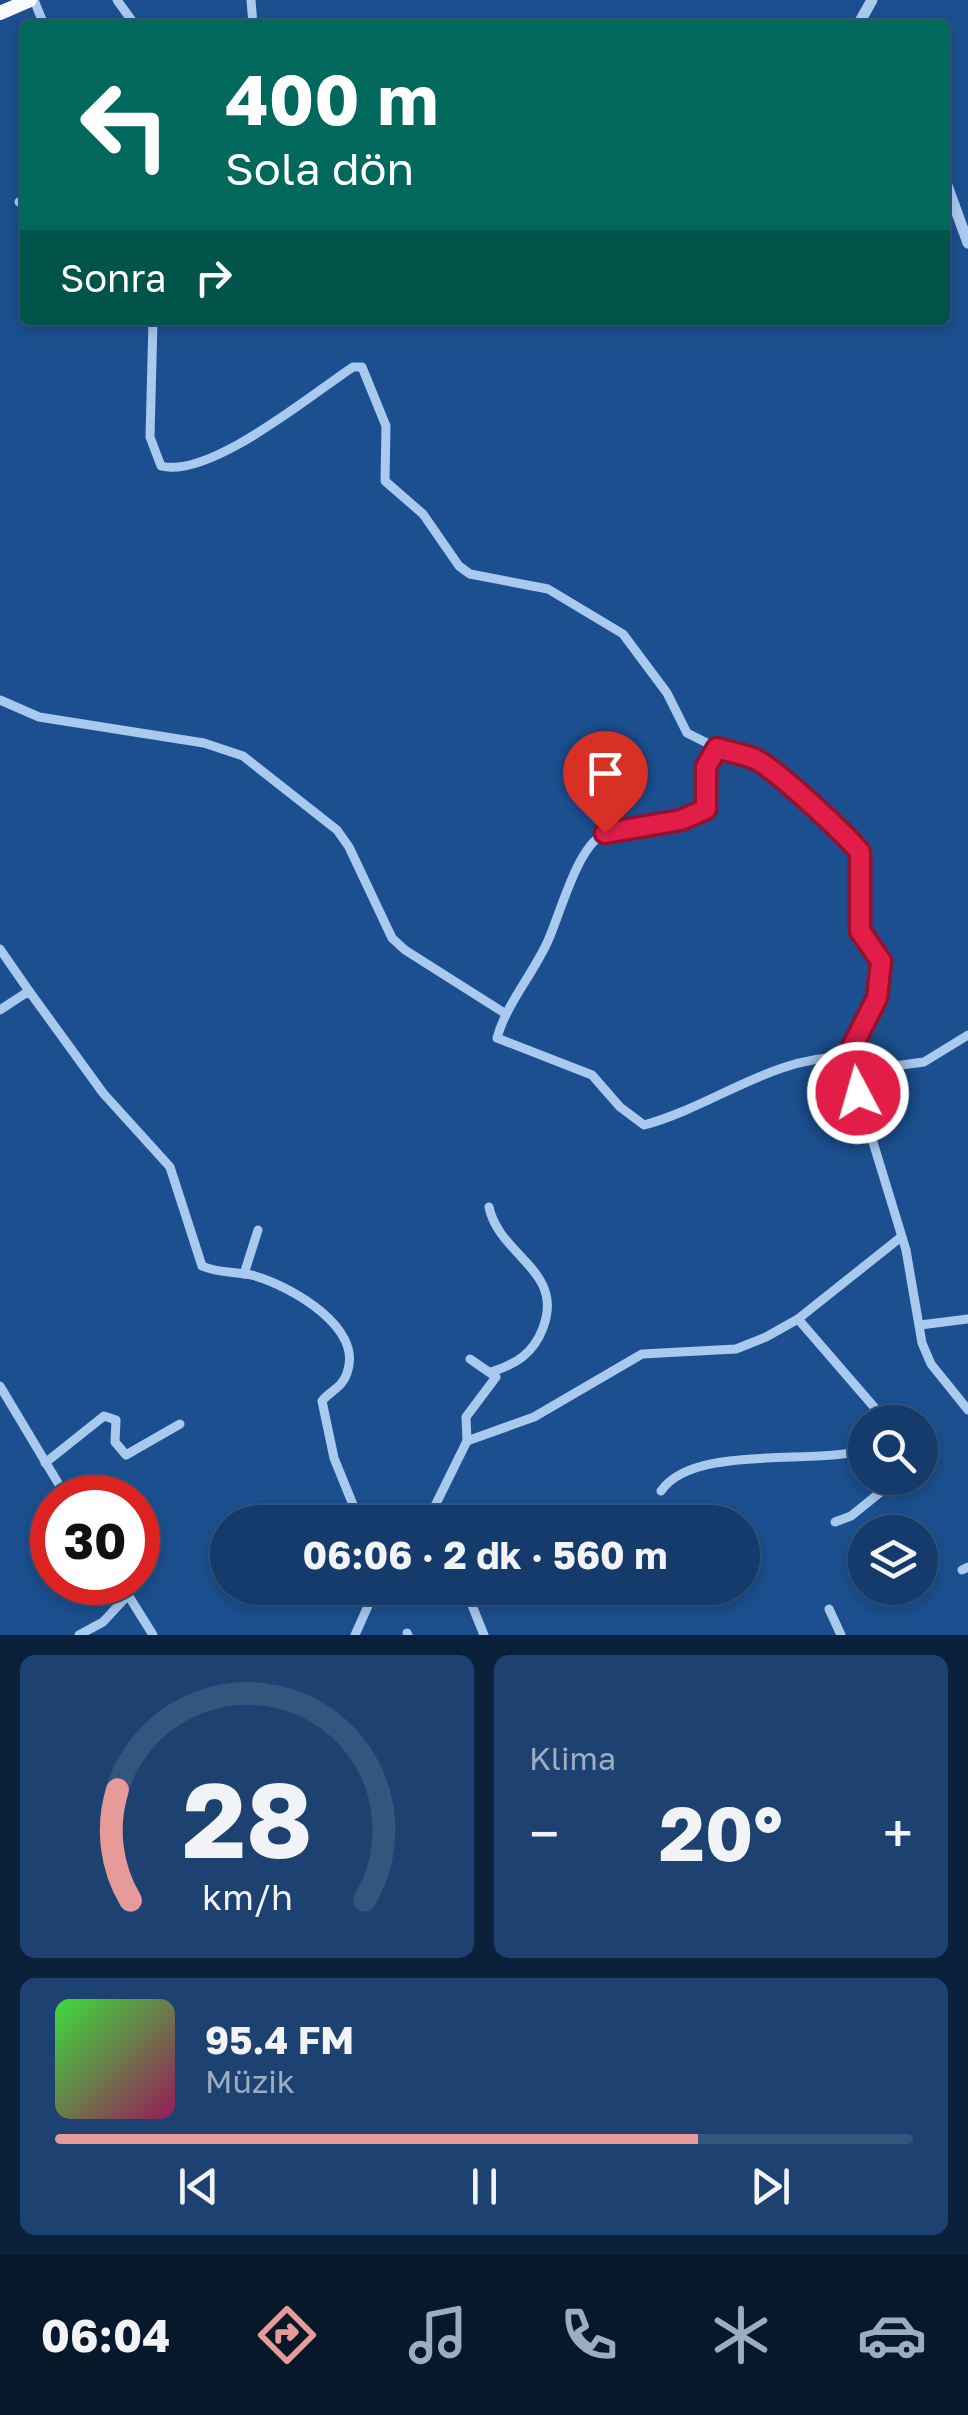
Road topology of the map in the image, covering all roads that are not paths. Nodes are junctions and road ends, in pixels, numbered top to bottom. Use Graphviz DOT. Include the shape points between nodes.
graph roads {
  1 [pos="32,0"];
  2 [pos="0,13"];
  3 [pos="950,192"];
  4 [pos="967,235"];
  5 [pos="153,325"];
  6 [pos="0,700"];
  7 [pos="717,748"];
  8 [pos="0,949"];
  9 [pos="29,990"];
  10 [pos="0,1010"];
  11 [pos="506,1014"];
  12 [pos="968,1035"];
  13 [pos="847,1057"];
  14 [pos="489,1207"];
  15 [pos="258,1230"];
  16 [pos="901,1237"];
  17 [pos="244,1274"];
  18 [pos="798,1319"];
  19 [pos="968,1319"];
  20 [pos="920,1325"];
  21 [pos="470,1359"];
  22 [pos="492,1372"];
  23 [pos="0,1386"];
  24 [pos="4,1405"];
  25 [pos="872,1405"];
  26 [pos="968,1410"];
  27 [pos="180,1424"];
  28 [pos="467,1442"];
  29 [pos="848,1453"];
  30 [pos="45,1463"];
  31 [pos="52,1475"];
  32 [pos="661,1491"];
  33 [pos="877,1495"];
  34 [pos="353,1505"];
  35 [pos="436,1505"];
  36 [pos="835,1522"];
  37 [pos="119,1605"];
  38 [pos="134,1605"];
  39 [pos="368,1605"];
  40 [pos="472,1605"];
  41 [pos="829,1609"];
  42 [pos="79,1635"];
  43 [pos="153,1635"];
  44 [pos="355,1635"];
  45 [pos="484,1635"];
  46 [pos="840,1635"];
  1 -- 2 [label="highway"];
  3 -- 4 [label="street"];
  5 -- 7 [label="street" via="150,437 161,466 183,467 224,452 353,366 362,367 386,426 385,481 422,514 459,566 548,589 601,618 652,673 687,733"];
  6 -- 11 [label="street" via="39,717 204,743 243,756 337,830 392,938"];
  7 -- 11 [label="street" via="706,767 706,809 681,820 622,826 592,842"];
  7 -- 13 [label="street" via="776,773 860,852 860,931 881,961 881,977"];
  8 -- 9 [label="street"];
  9 -- 10 [label="street"];
  9 -- 17 [label="street" via="104,1093 170,1167 202,1266"];
  11 -- 13 [label="street" via="497,1038 592,1076 644,1125 772,1073"];
  12 -- 13 [label="street" via="924,1062 894,1066"];
  13 -- 16 [label="street"];
  14 -- 22 [label="street" via="506,1239 543,1279 548,1300 544,1326 528,1354"];
  15 -- 17 [label="street"];
  16 -- 18 [label="street"];
  16 -- 20 [label="street"];
  17 -- 34 [label="street" via="314,1304 346,1345 348,1373 322,1402"];
  18 -- 25 [label="street"];
  18 -- 28 [label="street" via="736,1349 642,1354 534,1417"];
  19 -- 20 [label="street"];
  20 -- 26 [label="street" via="931,1364"];
  21 -- 22 [label="street"];
  22 -- 28 [label="street" via="496,1377 466,1417"];
  23 -- 24 [label="street"];
  24 -- 30 [label="street"];
  27 -- 30 [label="street" via="126,1454 115,1442 116,1420 104,1416"];
  28 -- 35 [label="street"];
  29 -- 32 [label="street" via="813,1459 743,1456 684,1475"];
  30 -- 31 [label="street"];
  33 -- 36 [label="street"];
  37 -- 42 [label="street"];
  38 -- 43 [label="street"];
  39 -- 44 [label="street"];
  40 -- 45 [label="street"];
  41 -- 46 [label="street"];
}
